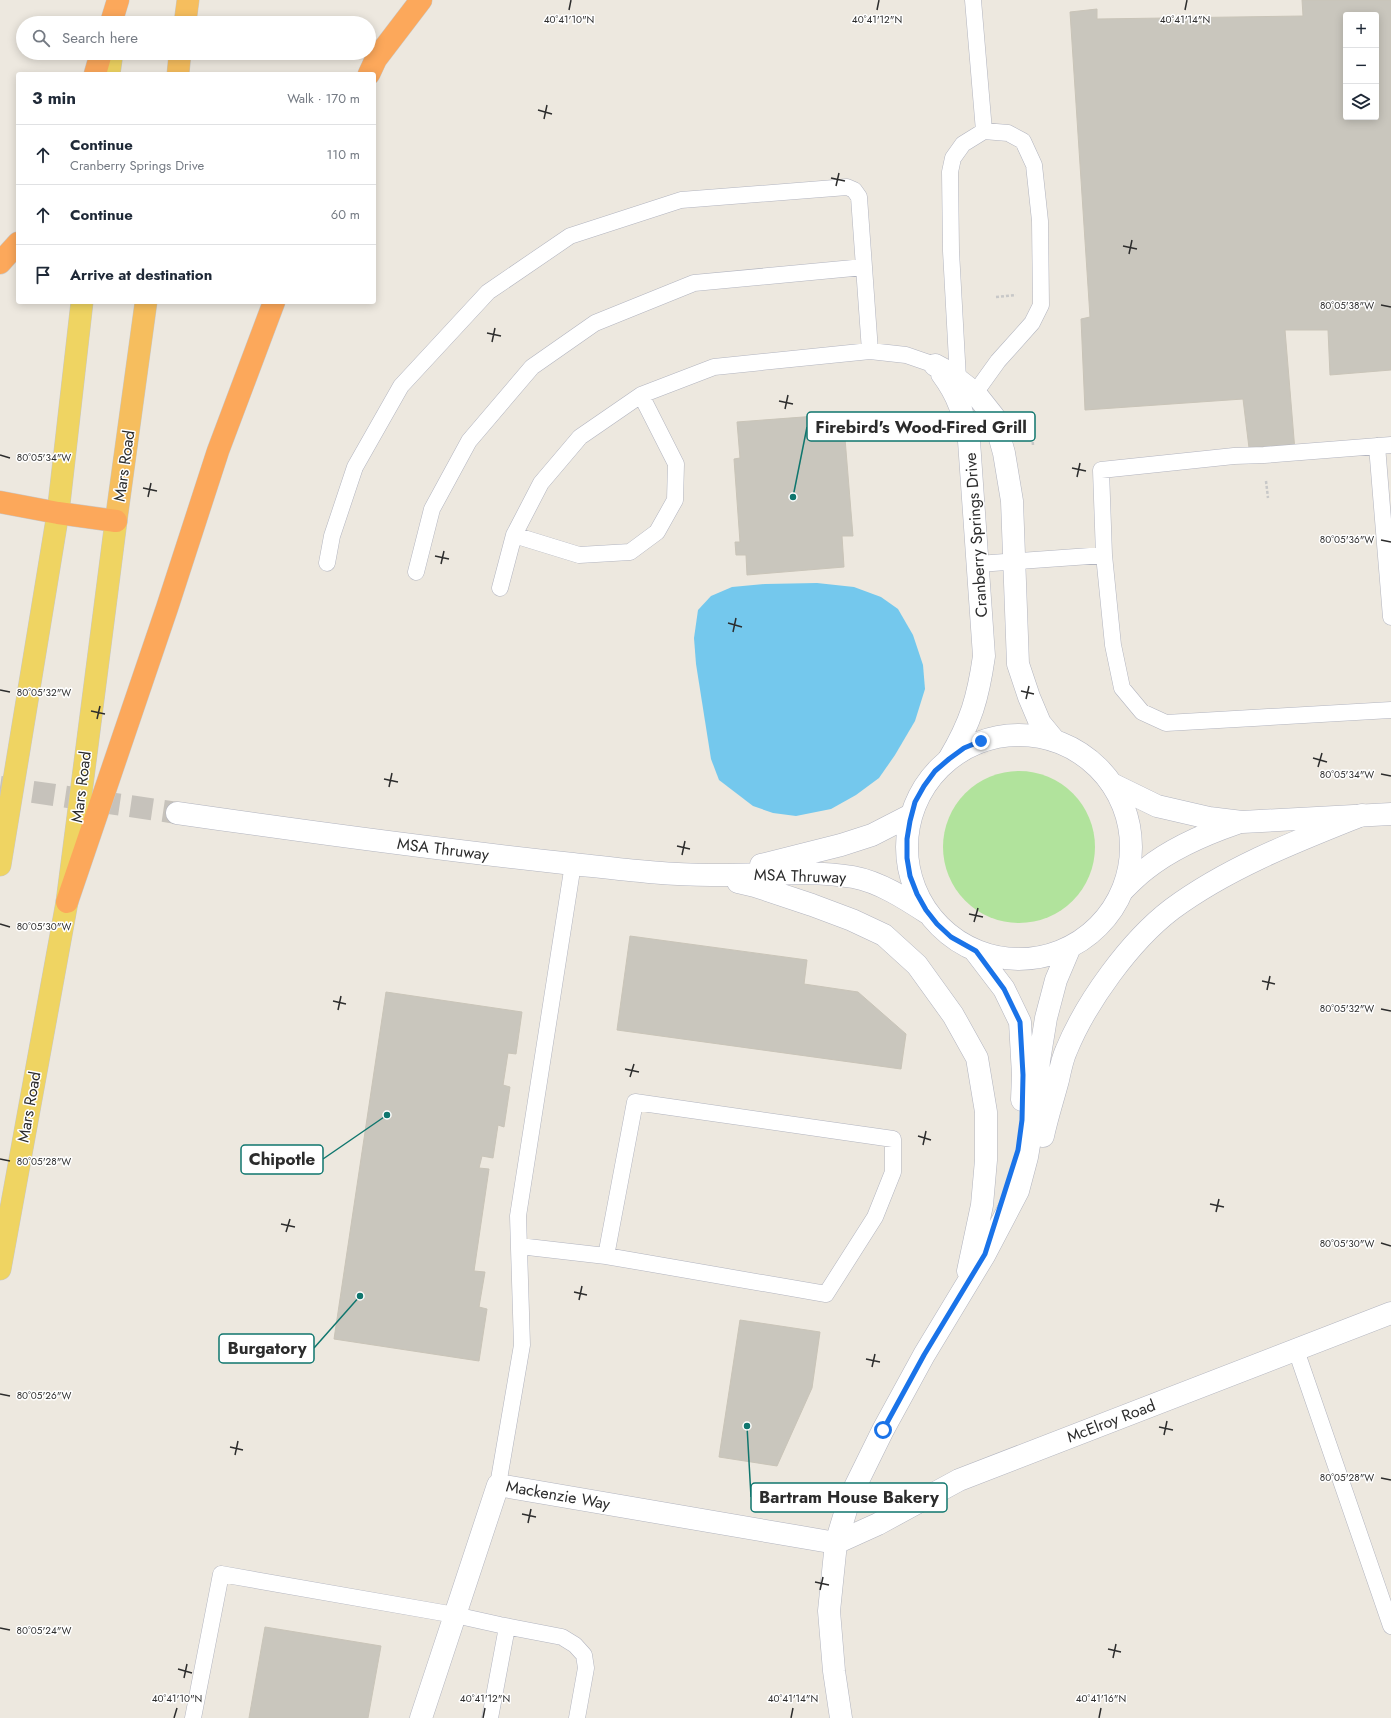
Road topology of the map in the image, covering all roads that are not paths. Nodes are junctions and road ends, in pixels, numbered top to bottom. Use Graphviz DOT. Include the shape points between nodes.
graph roads {
  1 [pos="118,0"];
  2 [pos="188,0"];
  3 [pos="421,0"];
  4 [pos="973,0"];
  5 [pos="113,16"];
  6 [pos="116,16"];
  7 [pos="186,16"];
  8 [pos="376,59"];
  9 [pos="99,60"];
  10 [pos="111,60"];
  11 [pos="179,60"];
  12 [pos="376,60"];
  13 [pos="96,72"];
  14 [pos="109,72"];
  15 [pos="178,72"];
  16 [pos="370,72"];
  17 [pos="984,130"];
  18 [pos="16,244"];
  19 [pos="0,262"];
  20 [pos="864,267"];
  21 [pos="82,304"];
  22 [pos="146,304"];
  23 [pos="273,304"];
  24 [pos="870,351"];
  25 [pos="935,365"];
  26 [pos="958,380"];
  27 [pos="974,393"];
  28 [pos="641,396"];
  29 [pos="1384,446"];
  30 [pos="0,502"];
  31 [pos="58,513"];
  32 [pos="116,521"];
  33 [pos="514,535"];
  34 [pos="1104,555"];
  35 [pos="327,563"];
  36 [pos="1014,563"];
  37 [pos="978,564"];
  38 [pos="416,572"];
  39 [pos="500,588"];
  40 [pos="1391,617"];
  41 [pos="1391,710"];
  42 [pos="1054,740"];
  43 [pos="949,759"];
  44 [pos="1112,784"];
  45 [pos="177,813"];
  46 [pos="1391,814"];
  47 [pos="911,815"];
  48 [pos="1362,815"];
  49 [pos="1242,822"];
  50 [pos="573,864"];
  51 [pos="0,865"];
  52 [pos="711,875"];
  53 [pos="1123,890"];
  54 [pos="66,902"];
  55 [pos="929,914"];
  56 [pos="1070,947"];
  57 [pos="976,951"];
  58 [pos="519,1246"];
  59 [pos="985,1254"];
  60 [pos="606,1256"];
  61 [pos="0,1269"];
  62 [pos="965,1287"];
  63 [pos="1391,1313"];
  64 [pos="1296,1350"];
  65 [pos="498,1485"];
  66 [pos="836,1544"];
  67 [pos="455,1615"];
  68 [pos="1391,1626"];
  69 [pos="507,1627"];
  70 [pos="193,1718"];
  71 [pos="421,1718"];
  72 [pos="490,1718"];
  73 [pos="577,1718"];
  74 [pos="841,1718"];
  1 -- 5 [label="highway"];
  1 -- 6 [label="main road"];
  2 -- 7 [label="highway"];
  3 -- 8 [label="highway"];
  4 -- 17 [label="lane"];
  9 -- 13 [label="highway"];
  10 -- 14 [label="main road"];
  11 -- 15 [label="highway"];
  12 -- 16 [label="highway"];
  17 -- 26 [label="lane" via="963,144 953,158 950,172 951,251"];
  17 -- 27 [label="lane" via="1008,133 1023,141 1034,165 1040,221 1042,294 1041,305 1032,323"];
  18 -- 19 [label="highway"];
  20 -- 24 [label="lane"];
  20 -- 35 [label="lane" via="859,197 854,190 847,187 681,200 570,236 488,292 401,386 355,467 332,536"];
  20 -- 38 [label="lane" via="694,283 595,323 532,367 469,441 432,509"];
  21 -- 31 [label="main road"];
  22 -- 32 [label="highway, Mars Road"];
  23 -- 54 [label="highway" via="218,451"];
  24 -- 25 [label="lane" via="906,355"];
  24 -- 28 [label="lane" via="714,367"];
  25 -- 26 [label="street, Cranberry Springs Drive"];
  25 -- 37 [label="street, Cranberry Springs Drive" via="953,389 962,410 969,441"];
  26 -- 27 [label="street, Cranberry Springs Drive"];
  27 -- 36 [label="street, Cranberry Springs Drive" via="994,417 1004,453 1012,501"];
  28 -- 33 [label="lane" via="580,437 541,483"];
  28 -- 33 [label="lane" via="676,464 675,500 657,532 630,552 579,555"];
  29 -- 34 [label="lane" via="1234,456 1101,470"];
  29 -- 40 [label="lane"];
  30 -- 31 [label="highway"];
  31 -- 32 [label="highway"];
  31 -- 51 [label="main road"];
  32 -- 54 [label="main road, Mars Road"];
  33 -- 39 [label="lane"];
  34 -- 36 [label="lane"];
  34 -- 41 [label="lane" via="1112,645 1122,688 1142,712 1166,724"];
  36 -- 37 [label="lane"];
  36 -- 42 [label="street, Cranberry Springs Drive" via="1018,664 1028,697 1040,723"];
  37 -- 43 [label="street, Cranberry Springs Drive" via="984,656 981,681 970,720"];
  42 -- 43 [label="street" via="1018,734 999,736 976,743"];
  42 -- 44 [label="street" via="1086,757"];
  43 -- 47 [label="street" via="935,771 924,786"];
  44 -- 49 [label="street" via="1157,806 1209,818"];
  44 -- 53 [label="street" via="1127,817 1130,835 1131,854"];
  45 -- 50 [label="street, MSA Thruway" via="340,837"];
  46 -- 48 [label="street"];
  47 -- 52 [label="street, MSA Thruway" via="872,835 774,862"];
  47 -- 55 [label="street" via="907,839 910,876"];
  48 -- 49 [label="street"];
  48 -- 59 [label="street" via="1261,857 1214,882 1172,910 1139,940 1084,1014 1065,1052 1036,1171 1028,1193"];
  49 -- 53 [label="street" via="1195,839 1170,852 1146,868"];
  50 -- 52 [label="street, MSA Thruway"];
  50 -- 58 [label="lane" via="518,1216"];
  52 -- 55 [label="street, MSA Thruway" via="785,873 854,877 896,894"];
  52 -- 62 [label="street" via="812,905 852,920 884,936 917,965 954,1015 977,1058 986,1112 986,1160 982,1205"];
  53 -- 56 [label="street" via="1103,921 1090,934"];
  54 -- 61 [label="main road, Mars Road"];
  55 -- 57 [label="street" via="951,937"];
  56 -- 57 [label="street" via="1058,953 1021,960 1002,959"];
  56 -- 59 [label="street" via="1056,980 1046,1018 1035,1110 1018,1191"];
  57 -- 59 [label="street" via="1004,989 1020,1022 1023,1075 1018,1150"];
  58 -- 60 [label="lane"];
  58 -- 65 [label="lane" via="522,1345"];
  59 -- 62 [label="street"];
  60 -- 60 [label="lane" via="826,1294 875,1217 893,1172 893,1139 635,1102"];
  62 -- 66 [label="street" via="883,1430 850,1497"];
  63 -- 64 [label="street, McElroy Road"];
  64 -- 66 [label="street, McElroy Road" via="959,1480"];
  64 -- 68 [label="lane"];
  65 -- 66 [label="street, Mackenzie Way"];
  65 -- 67 [label="street, Mackenzie Way"];
  66 -- 74 [label="street" via="829,1611"];
  67 -- 69 [label="lane"];
  67 -- 70 [label="lane" via="222,1574"];
  67 -- 71 [label="street, Mackenzie Way"];
  69 -- 72 [label="lane"];
  69 -- 73 [label="lane" via="562,1637 575,1645 584,1655 586,1668"];
}
